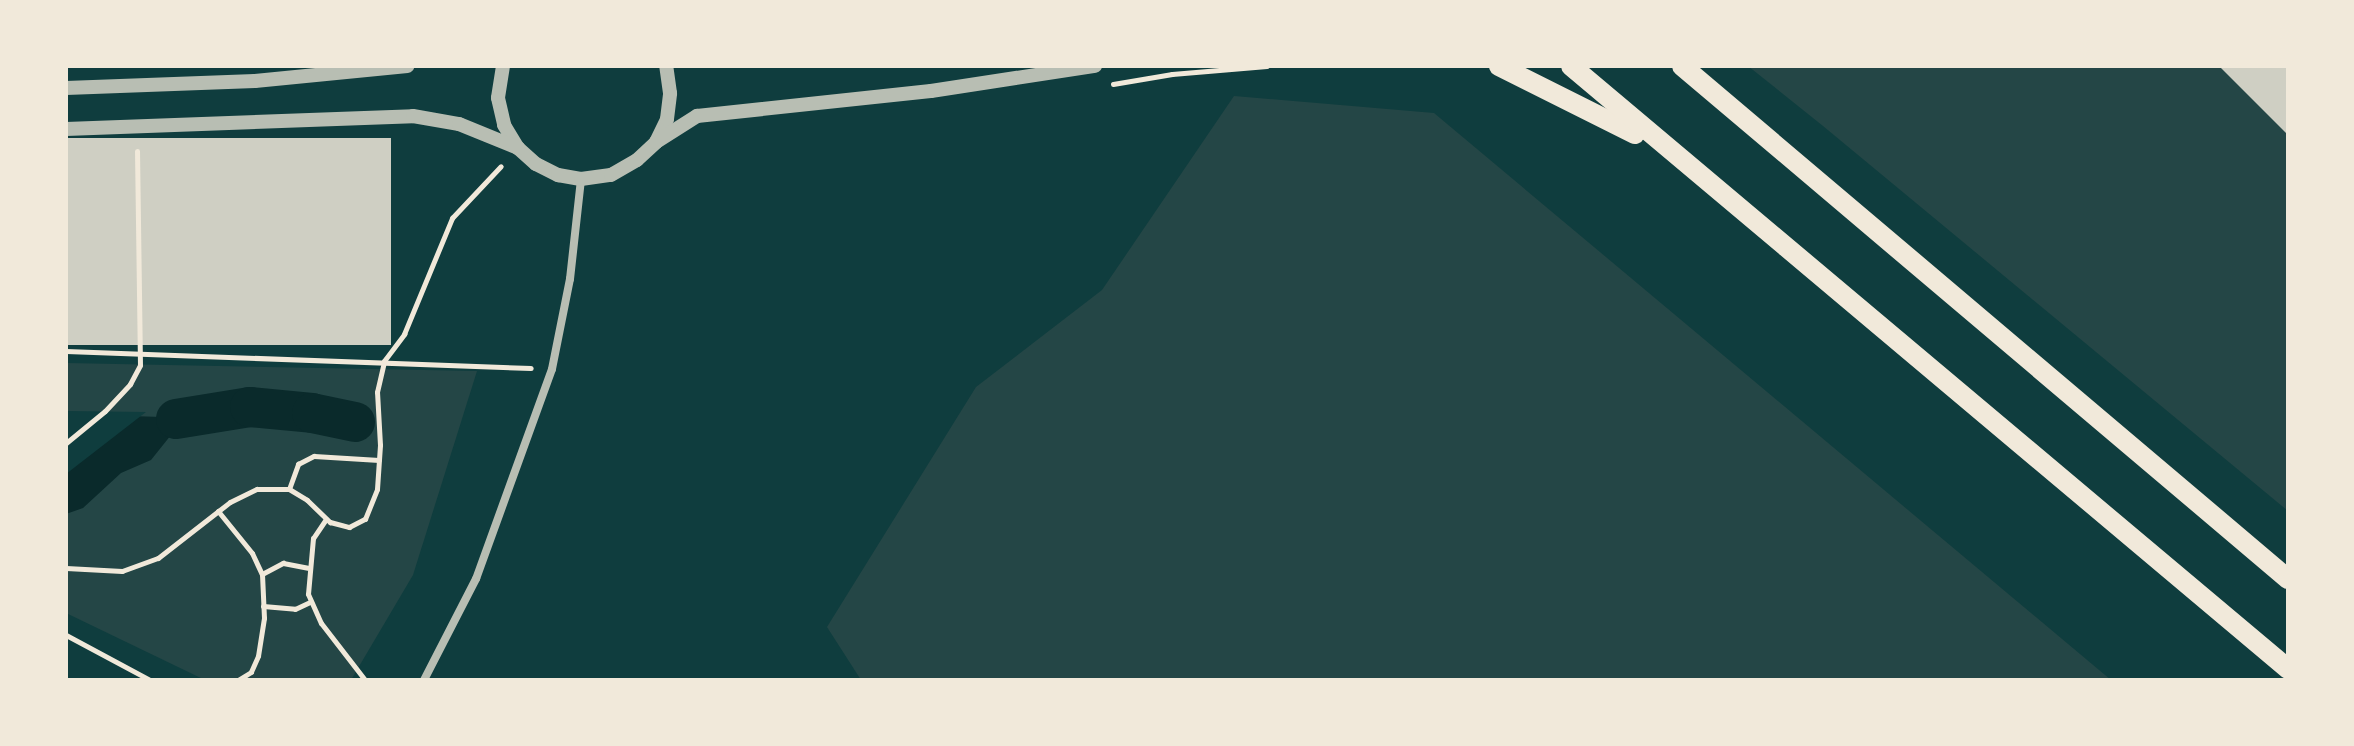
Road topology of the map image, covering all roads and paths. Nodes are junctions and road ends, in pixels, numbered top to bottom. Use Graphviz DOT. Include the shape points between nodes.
graph roads {
  1 [pos="407,66"];
  2 [pos="503,66"];
  3 [pos="666,66"];
  4 [pos="1095,66"];
  5 [pos="1499,66"];
  6 [pos="1571,66"];
  7 [pos="1682,66"];
  8 [pos="66,88"];
  9 [pos="66,129"];
  10 [pos="136,138"];
  11 [pos="656,142"];
  12 [pos="518,148"];
  13 [pos="1667,150"];
  14 [pos="581,179"];
  15 [pos="66,351"];
  16 [pos="142,353"];
  17 [pos="384,361"];
  18 [pos="552,369"];
  19 [pos="66,443"];
  20 [pos="379,460"];
  21 [pos="289,489"];
  22 [pos="218,511"];
  23 [pos="326,519"];
  24 [pos="66,568"];
  25 [pos="308,568"];
  26 [pos="262,574"];
  27 [pos="2288,579"];
  28 [pos="310,602"];
  29 [pos="263,606"];
  30 [pos="66,635"];
  31 [pos="2288,669"];
  32 [pos="150,680"];
  33 [pos="238,680"];
  34 [pos="365,680"];
  35 [pos="424,680"];
  1 -- 8 [label="street" via="255,81"];
  2 -- 12 [label="street" via="498,98 504,125"];
  3 -- 11 [label="street" via="667,119"];
  4 -- 11 [label="street" via="931,91 697,116"];
  5 -- 13 [label="main road"];
  6 -- 13 [label="main road"];
  7 -- 27 [label="main road"];
  9 -- 12 [label="street" via="413,116 459,124"];
  10 -- 16 [label="path"];
  11 -- 14 [label="street" via="611,175"];
  12 -- 14 [label="street" via="558,175"];
  12 -- 17 [label="path" via="452,218 404,334"];
  13 -- 31 [label="main road"];
  14 -- 18 [label="street" via="570,279"];
  15 -- 16 [label="path"];
  16 -- 17 [label="path"];
  16 -- 19 [label="path" via="130,384"];
  17 -- 18 [label="path"];
  17 -- 20 [label="path" via="377,392"];
  18 -- 35 [label="street" via="476,579"];
  20 -- 21 [label="path" via="314,456 298,464"];
  20 -- 23 [label="path" via="377,489 365,519 349,527"];
  21 -- 22 [label="path" via="257,489"];
  21 -- 23 [label="path"];
  22 -- 24 [label="path" via="158,558 122,571"];
  22 -- 26 [label="path"];
  23 -- 25 [label="path" via="313,538"];
  25 -- 26 [label="path" via="283,563"];
  25 -- 28 [label="path"];
  26 -- 29 [label="path"];
  28 -- 29 [label="path" via="295,609"];
  28 -- 34 [label="path"];
  29 -- 33 [label="path" via="258,656 251,672"];
  30 -- 32 [label="path"];
}
